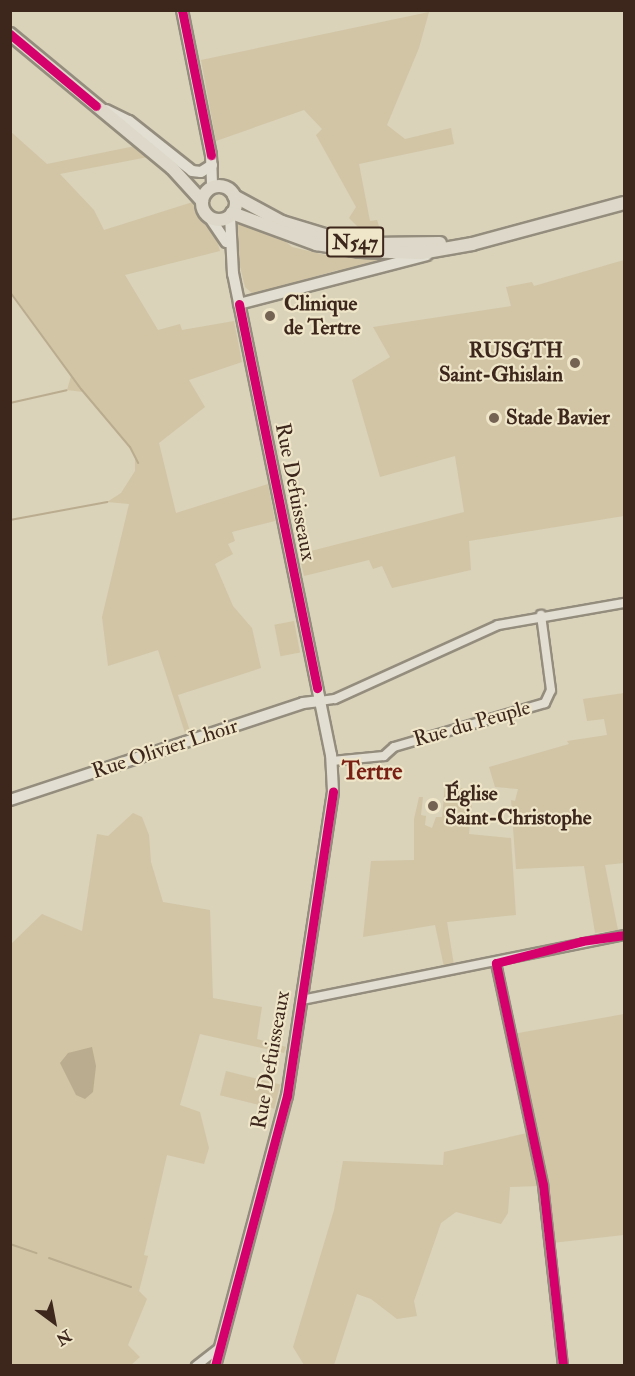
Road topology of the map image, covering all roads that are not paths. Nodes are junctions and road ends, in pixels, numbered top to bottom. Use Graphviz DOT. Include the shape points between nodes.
graph roads {
  1 [pos="182,10"];
  2 [pos="10,34"];
  3 [pos="96,106"];
  4 [pos="211,160"];
  5 [pos="181,177"];
  6 [pos="215,188"];
  7 [pos="234,196"];
  8 [pos="202,201"];
  9 [pos="624,203"];
  10 [pos="231,214"];
  11 [pos="210,218"];
  12 [pos="485,239"];
  13 [pos="443,251"];
  14 [pos="230,252"];
  15 [pos="239,304"];
  16 [pos="624,603"];
  17 [pos="540,615"];
  18 [pos="320,701"];
  19 [pos="332,761"];
  20 [pos="10,800"];
  21 [pos="624,935"];
  22 [pos="496,963"];
  23 [pos="302,1000"];
  24 [pos="220,1347"];
  25 [pos="196,1365"];
  26 [pos="215,1365"];
  27 [pos="563,1365"];
  1 -- 4 [label="main road"];
  2 -- 3 [label="main road"];
  3 -- 4 [label="main road" via="129,121 192,171 201,172"];
  3 -- 5 [label="main road"];
  4 -- 6 [label="main road"];
  5 -- 6 [label="main road"];
  5 -- 8 [label="main road"];
  6 -- 7 [label="main road"];
  6 -- 8 [label="main road"];
  7 -- 10 [label="main road"];
  7 -- 12 [label="main road, N547" via="282,222 350,241 408,245"];
  8 -- 11 [label="main road"];
  9 -- 12 [label="main road, N547"];
  10 -- 11 [label="main road" via="220,220"];
  10 -- 13 [label="main road, N547" via="298,239 345,250"];
  10 -- 14 [label="main road, Rue Defuisseaux"];
  11 -- 14 [label="main road, Rue Defuisseaux" via="223,234"];
  12 -- 13 [label="main road, N547"];
  13 -- 15 [label="main road"];
  14 -- 15 [label="main road, Rue Defuisseaux"];
  15 -- 18 [label="main road, Rue Defuisseaux"];
  16 -- 17 [label="street"];
  17 -- 18 [label="street" via="498,625 335,699"];
  17 -- 19 [label="street, Rue du Peuple" via="551,690 548,700 394,747 384,756"];
  18 -- 19 [label="main road, Rue Defuisseaux"];
  18 -- 20 [label="main road, Rue Olivier Lhoir" via="303,703"];
  19 -- 23 [label="main road, Rue Defuisseaux" via="332,802"];
  21 -- 22 [label="street" via="573,943"];
  22 -- 23 [label="street"];
  22 -- 27 [label="street" via="543,1185"];
  23 -- 24 [label="main road, Rue Defuisseaux" via="285,1105"];
  24 -- 25 [label="street"];
  24 -- 26 [label="main road, Rue Defuisseaux"];
}
